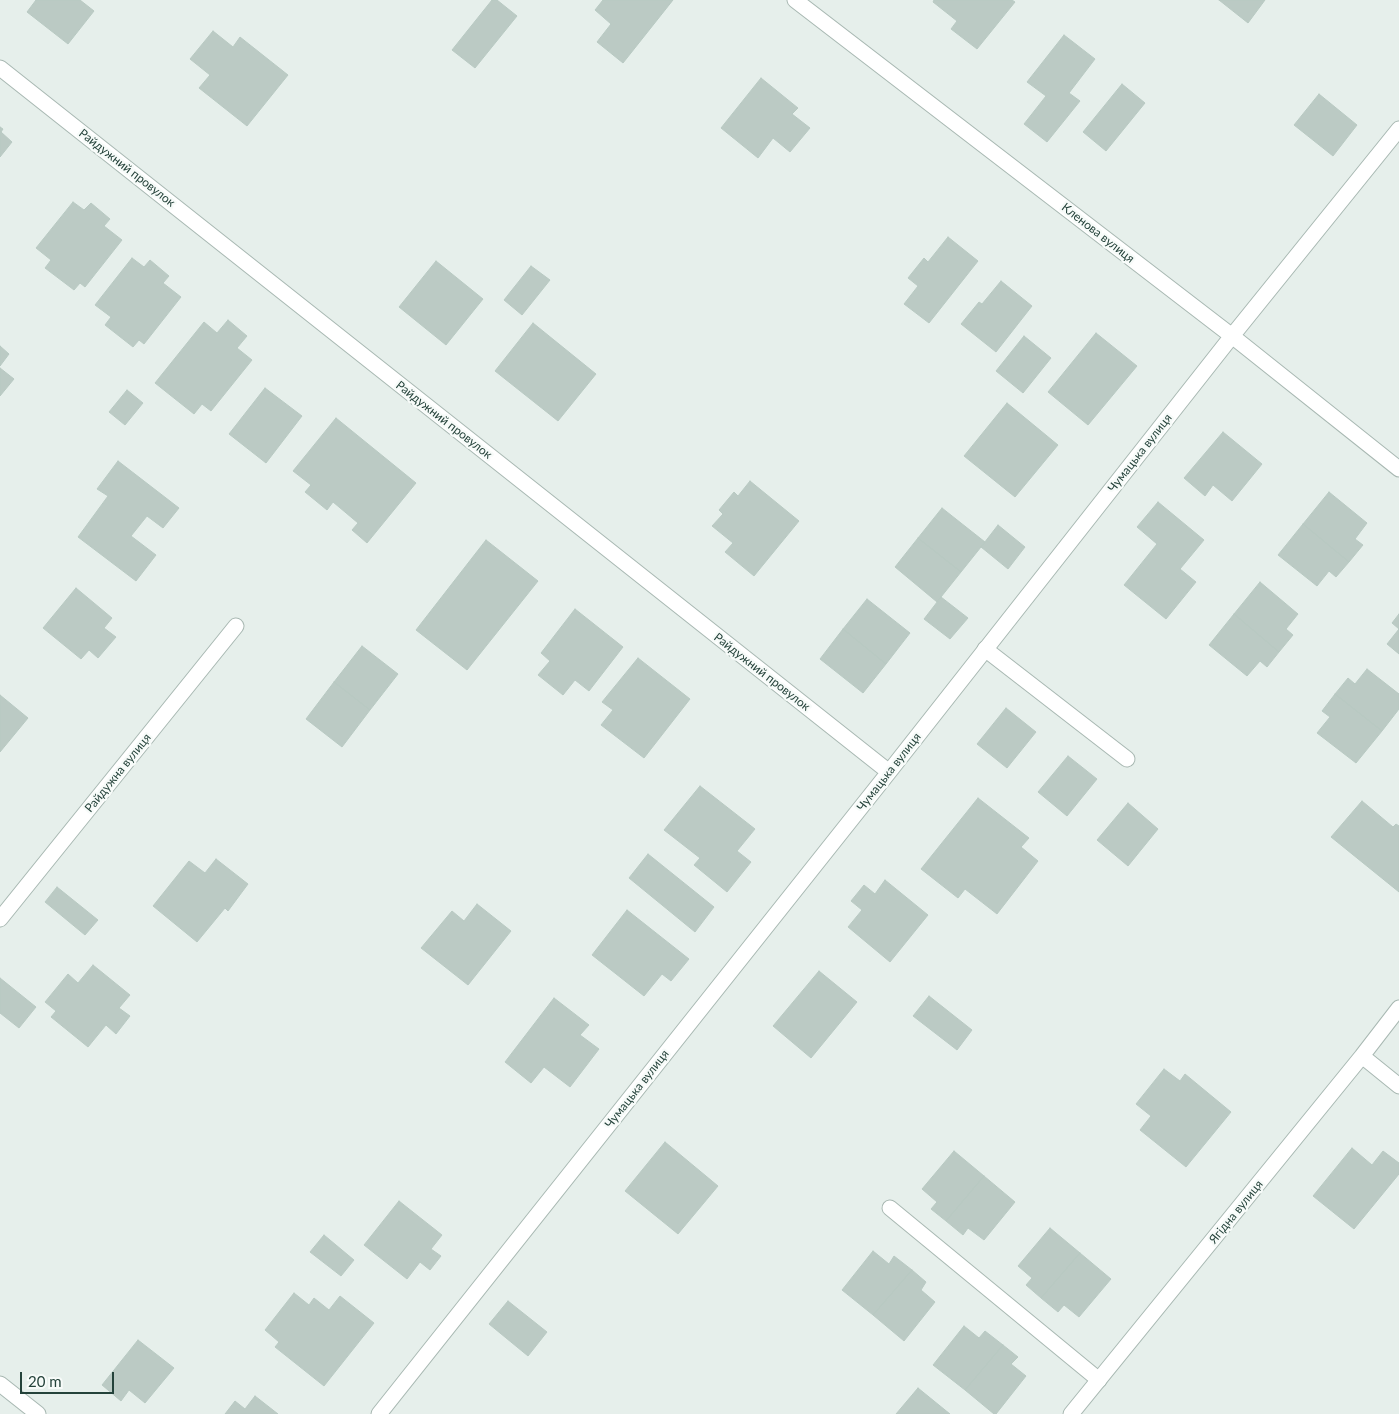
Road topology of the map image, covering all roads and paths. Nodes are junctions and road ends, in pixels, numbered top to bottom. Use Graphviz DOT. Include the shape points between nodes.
graph roads {
  1 [pos="795,0"];
  2 [pos="0,68"];
  3 [pos="1399,129"];
  4 [pos="1232,336"];
  5 [pos="1399,469"];
  6 [pos="236,626"];
  7 [pos="985,650"];
  8 [pos="1126,759"];
  9 [pos="889,772"];
  10 [pos="0,919"];
  11 [pos="1399,1008"];
  12 [pos="1362,1056"];
  13 [pos="1399,1086"];
  14 [pos="890,1208"];
  15 [pos="1099,1380"];
  16 [pos="0,1384"];
  17 [pos="38,1414"];
  18 [pos="379,1414"];
  19 [pos="1071,1414"];
  1 -- 4 [label="street, Кленова вулиця"];
  2 -- 9 [label="street, Райдужний провулок"];
  3 -- 4 [label="street, Чумацька вулиця"];
  4 -- 5 [label="street, Кленова вулиця"];
  4 -- 7 [label="street, Чумацька вулиця"];
  6 -- 10 [label="street, Райдужна вулиця"];
  7 -- 8 [label="street"];
  7 -- 9 [label="street, Чумацька вулиця"];
  9 -- 18 [label="street, Чумацька вулиця"];
  11 -- 12 [label="street, Ягідна вулиця"];
  12 -- 13 [label="street"];
  12 -- 15 [label="street, Ягідна вулиця"];
  14 -- 15 [label="street"];
  15 -- 19 [label="street, Ягідна вулиця"];
  16 -- 17 [label="street"];
}
